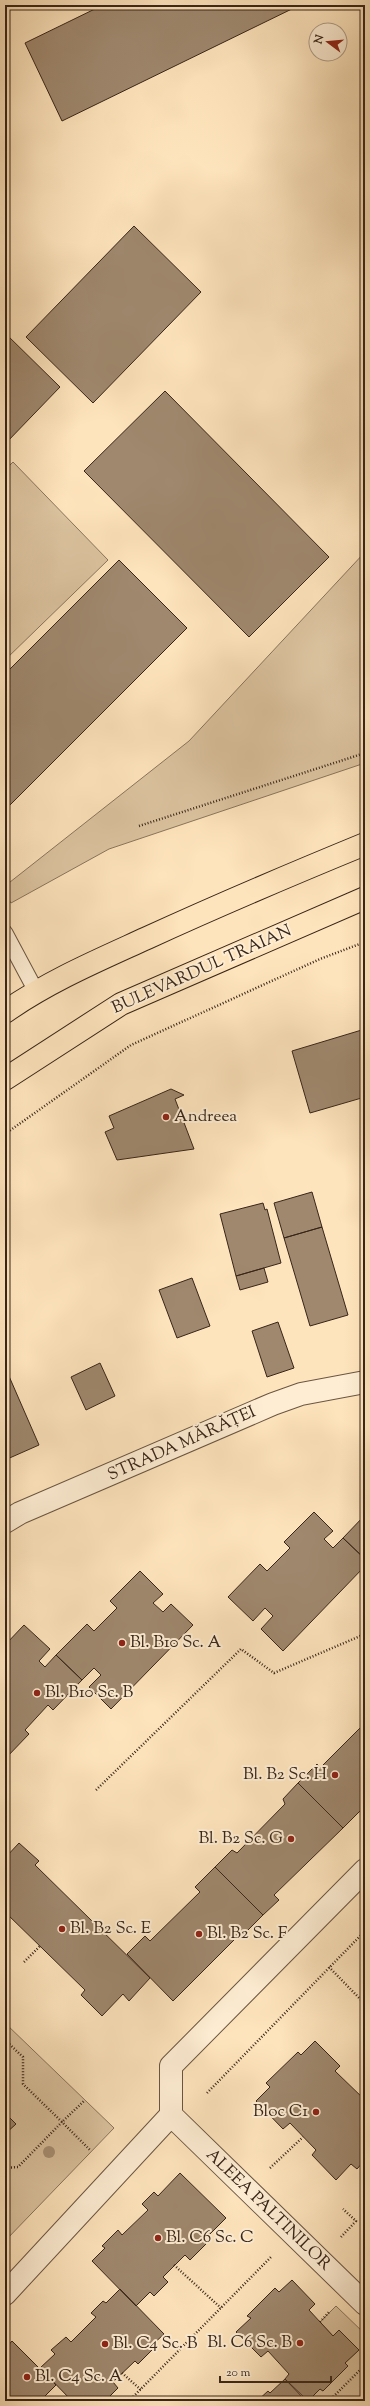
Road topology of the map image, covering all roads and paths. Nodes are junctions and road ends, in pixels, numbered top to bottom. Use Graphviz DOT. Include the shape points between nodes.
graph roads {
  1 [pos="365,753"];
  2 [pos="139,826"];
  3 [pos="365,844"];
  4 [pos="365,898"];
  5 [pos="5,933"];
  6 [pos="365,942"];
  7 [pos="36,991"];
  8 [pos="5,1012"];
  9 [pos="5,1079"];
  10 [pos="5,1134"];
  11 [pos="365,1382"];
  12 [pos="5,1522"];
  13 [pos="365,1634"];
  14 [pos="96,1790"];
  15 [pos="365,1870"];
  16 [pos="365,1931"];
  17 [pos="40,1946"];
  18 [pos="24,1962"];
  19 [pos="329,1967"];
  20 [pos="365,2004"];
  21 [pos="5,2040"];
  22 [pos="207,2093"];
  23 [pos="85,2100"];
  24 [pos="171,2115"];
  25 [pos="62,2122"];
  26 [pos="303,2137"];
  27 [pos="91,2151"];
  28 [pos="5,2168"];
  29 [pos="266,2171"];
  30 [pos="343,2209"];
  31 [pos="337,2241"];
  32 [pos="274,2254"];
  33 [pos="174,2265"];
  34 [pos="5,2294"];
  35 [pos="365,2304"];
  36 [pos="220,2308"];
  37 [pos="365,2365"];
  38 [pos="122,2373"];
  39 [pos="140,2390"];
  40 [pos="332,2398"];
  41 [pos="129,2401"];
  42 [pos="329,2401"];
  43 [pos="335,2401"];
  1 -- 2 [label="path"];
  3 -- 7 [label="main road" via="225,902"];
  4 -- 9 [label="main road, BULEVARDUL TRAIAN" via="121,1004"];
  5 -- 7 [label="lane"];
  6 -- 10 [label="path" via="313,962 131,1045"];
  7 -- 8 [label="main road"];
  11 -- 12 [label="street, STRADA MĂRĂȚEI" via="301,1394 273,1404 20,1513"];
  13 -- 14 [label="path" via="274,1673 241,1649"];
  15 -- 24 [label="street" via="171,2066"];
  16 -- 19 [label="path"];
  17 -- 18 [label="path"];
  19 -- 20 [label="path"];
  19 -- 22 [label="path"];
  21 -- 25 [label="path" via="23,2057 23,2084"];
  23 -- 25 [label="path"];
  24 -- 34 [label="street"];
  24 -- 35 [label="street, ALEEA PALTINILOR"];
  25 -- 27 [label="path"];
  25 -- 28 [label="path" via="18,2167"];
  26 -- 29 [label="path"];
  30 -- 31 [label="path" via="356,2221"];
  32 -- 36 [label="path"];
  33 -- 36 [label="path"];
  36 -- 39 [label="path"];
  37 -- 40 [label="path"];
  38 -- 39 [label="path"];
  39 -- 41 [label="path"];
  40 -- 42 [label="path"];
  40 -- 43 [label="path"];
}
